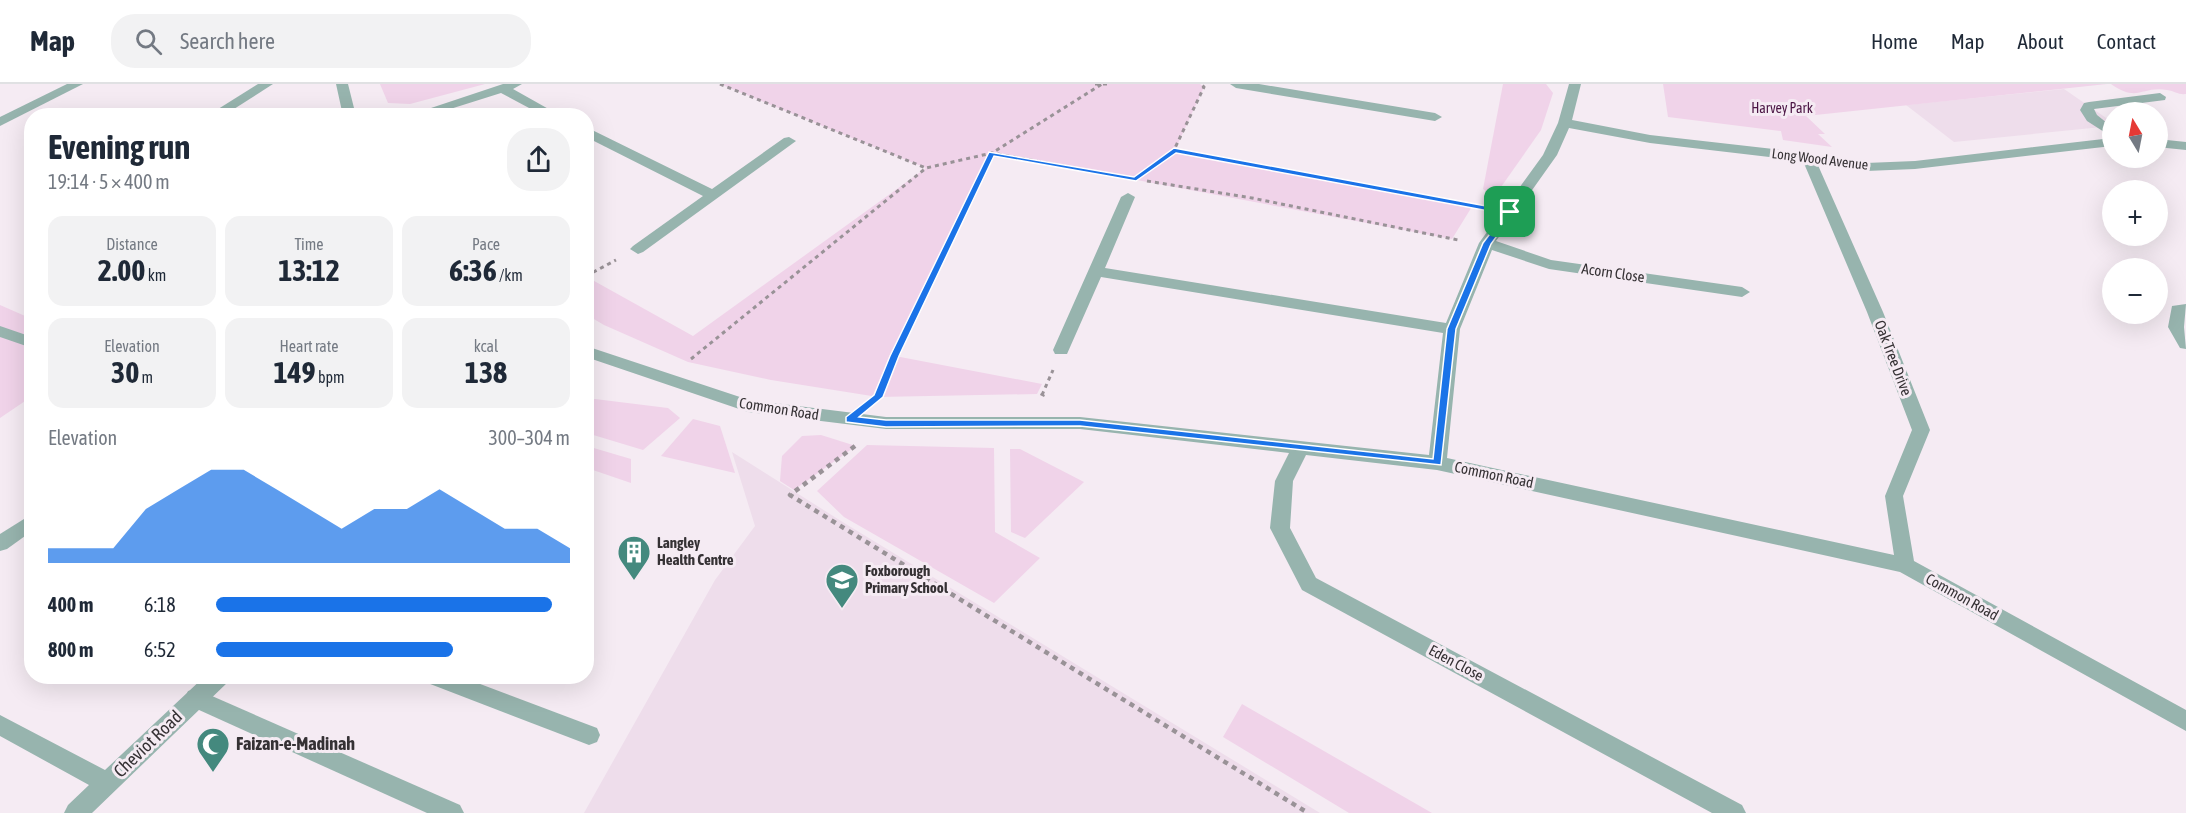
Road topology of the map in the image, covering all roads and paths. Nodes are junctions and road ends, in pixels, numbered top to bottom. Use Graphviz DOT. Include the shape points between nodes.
graph roads {
  1 [pos="77,84"];
  2 [pos="267,84"];
  3 [pos="342,84"];
  4 [pos="516,84"];
  5 [pos="720,84"];
  6 [pos="1095,84"];
  7 [pos="1102,84"];
  8 [pos="1108,84"];
  9 [pos="1200,84"];
  10 [pos="1236,84"];
  11 [pos="1338,84"];
  12 [pos="1575,84"];
  13 [pos="503,89"];
  14 [pos="2160,97"];
  15 [pos="1334,101"];
  16 [pos="2121,102"];
  17 [pos="2102,104"];
  18 [pos="27,108"];
  19 [pos="226,108"];
  20 [pos="348,108"];
  21 [pos="440,108"];
  22 [pos="540,108"];
  23 [pos="24,109"];
  24 [pos="1435,117"];
  25 [pos="4,119"];
  26 [pos="24,122"];
  27 [pos="1564,123"];
  28 [pos="2102,126"];
  29 [pos="594,135"];
  30 [pos="789,141"];
  31 [pos="2102,143"];
  32 [pos="2168,144"];
  33 [pos="2186,146"];
  34 [pos="1174,150"];
  35 [pos="992,153"];
  36 [pos="1808,157"];
  37 [pos="926,168"];
  38 [pos="1136,179"];
  39 [pos="714,196"];
  40 [pos="1128,197"];
  41 [pos="1510,212"];
  42 [pos="1487,244"];
  43 [pos="638,249"];
  44 [pos="1095,271"];
  45 [pos="594,272"];
  46 [pos="1742,292"];
  47 [pos="2186,309"];
  48 [pos="1452,329"];
  49 [pos="0,332"];
  50 [pos="24,340"];
  51 [pos="2186,344"];
  52 [pos="1061,350"];
  53 [pos="594,354"];
  54 [pos="656,376"];
  55 [pos="850,420"];
  56 [pos="886,423"];
  57 [pos="1031,424"];
  58 [pos="1301,447"];
  59 [pos="1437,463"];
  60 [pos="24,526"];
  61 [pos="0,544"];
  62 [pos="1905,565"];
  63 [pos="211,684"];
  64 [pos="454,684"];
  65 [pos="196,698"];
  66 [pos="2186,721"];
  67 [pos="0,725"];
  68 [pos="589,735"];
  69 [pos="107,783"];
  70 [pos="76,813"];
  71 [pos="452,813"];
  72 [pos="1308,813"];
  73 [pos="1734,813"];
  1 -- 18 [label="street"];
  2 -- 19 [label="street"];
  3 -- 20 [label="street"];
  4 -- 13 [label="street"];
  5 -- 37 [label="path"];
  6 -- 7 [label="path"];
  7 -- 8 [label="path"];
  7 -- 35 [label="path"];
  9 -- 34 [label="path" via="1204,87"];
  10 -- 15 [label="street"];
  11 -- 15 [label="street"];
  12 -- 27 [label="street"];
  13 -- 21 [label="street"];
  13 -- 22 [label="street"];
  14 -- 16 [label="street"];
  15 -- 24 [label="street"];
  17 -- 28 [label="street" via="2089,106 2087,110"];
  23 -- 25 [label="street"];
  25 -- 26 [label="street"];
  27 -- 36 [label="street, Long Wood Avenue" via="1650,139"];
  27 -- 41 [label="street" via="1550,155"];
  29 -- 39 [label="street"];
  30 -- 39 [label="street"];
  31 -- 36 [label="street, Long Wood Avenue" via="1915,165 1866,167"];
  32 -- 33 [label="street"];
  34 -- 38 [label="path"];
  34 -- 41 [label="path"];
  35 -- 37 [label="path"];
  35 -- 38 [label="path"];
  35 -- 55 [label="path" via="878,397"];
  36 -- 62 [label="street, Oak Tree Drive" via="1921,430 1894,496"];
  37 -- 54 [label="path" via="688,362"];
  38 -- 40 [label="path"];
  38 -- 42 [label="path"];
  39 -- 43 [label="street"];
  40 -- 44 [label="street"];
  41 -- 42 [label="street"];
  42 -- 46 [label="street, Acorn Close" via="1549,264"];
  42 -- 48 [label="street"];
  43 -- 45 [label="path"];
  44 -- 48 [label="street"];
  44 -- 52 [label="street"];
  47 -- 51 [label="street" via="2178,310 2176,327"];
  48 -- 59 [label="street"];
  49 -- 50 [label="street"];
  52 -- 57 [label="path"];
  53 -- 54 [label="street, Common Road"];
  54 -- 55 [label="street, Common Road" via="748,406"];
  55 -- 56 [label="street, Common Road"];
  56 -- 57 [label="street, Common Road"];
  56 -- 72 [label="path" via="790,495"];
  57 -- 58 [label="street, Common Road" via="1080,423"];
  58 -- 59 [label="street, Common Road"];
  58 -- 73 [label="street, Eden Close" via="1284,481 1281,528 1309,584"];
  59 -- 62 [label="street, Common Road"];
  60 -- 61 [label="street"];
  62 -- 66 [label="street, Common Road"];
  63 -- 65 [label="street, Cheviot Road"];
  64 -- 68 [label="street"];
  65 -- 69 [label="street, Cheviot Road"];
  65 -- 71 [label="street"];
  67 -- 69 [label="street"];
  69 -- 70 [label="street, Cheviot Road"];
}
